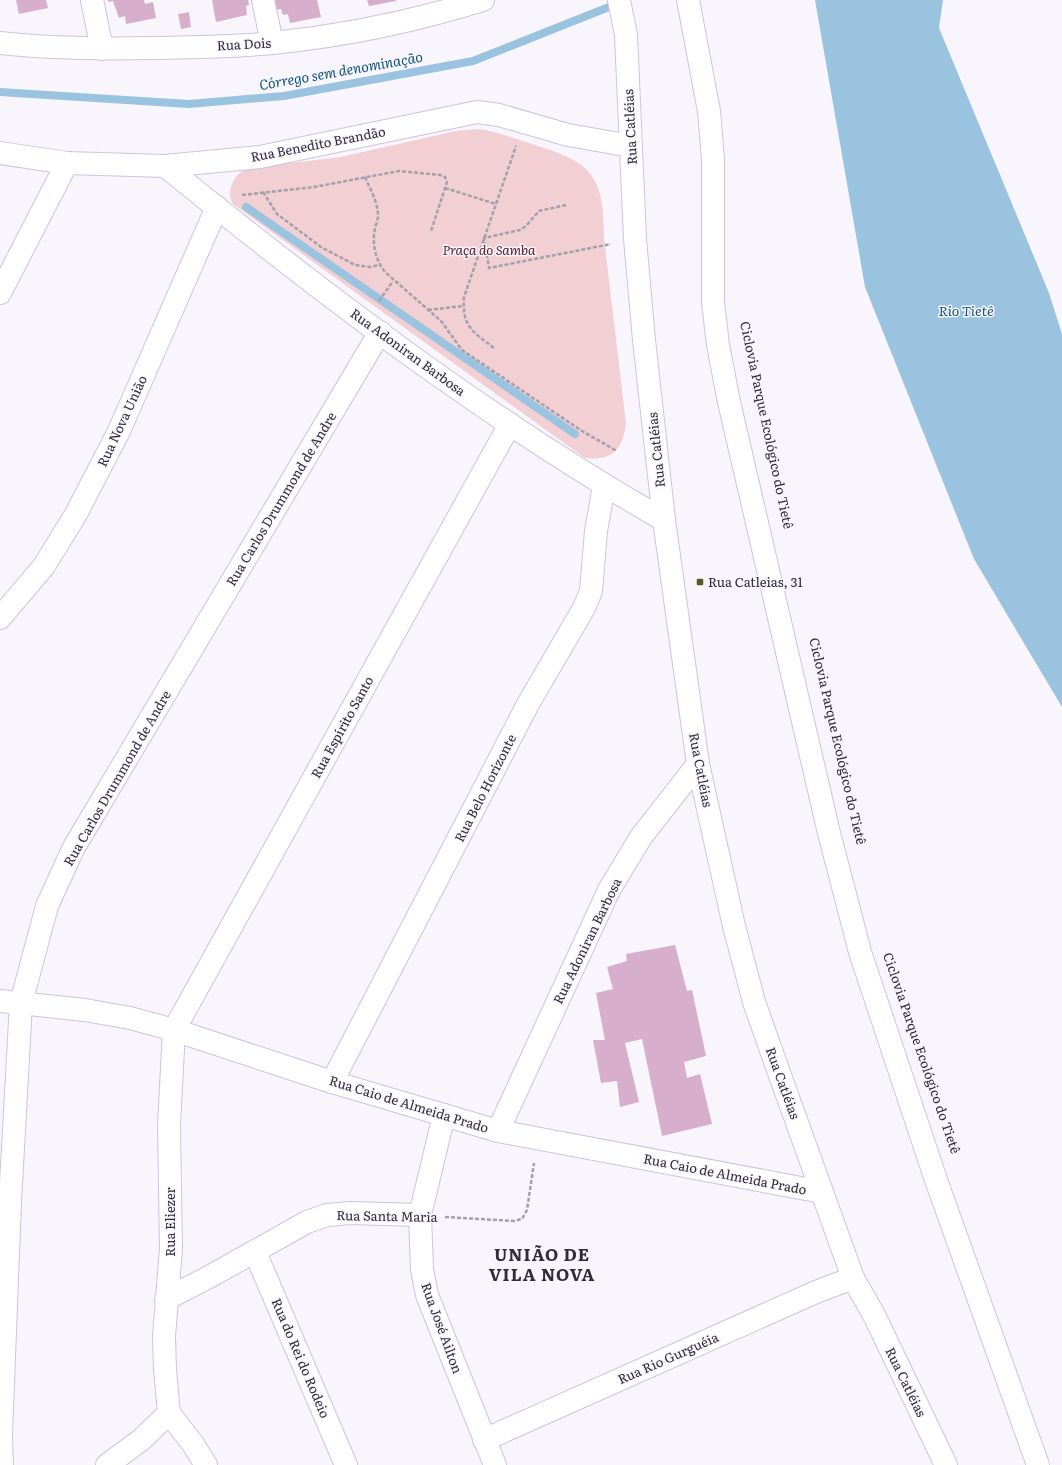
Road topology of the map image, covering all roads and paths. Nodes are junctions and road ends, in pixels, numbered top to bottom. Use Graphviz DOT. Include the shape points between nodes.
graph roads {
  1 [pos="92,0"];
  2 [pos="263,0"];
  3 [pos="483,0"];
  4 [pos="619,0"];
  5 [pos="688,1"];
  6 [pos="436,7"];
  7 [pos="0,43"];
  8 [pos="272,43"];
  9 [pos="102,49"];
  10 [pos="524,123"];
  11 [pos="631,146"];
  12 [pos="0,153"];
  13 [pos="67,163"];
  14 [pos="165,166"];
  15 [pos="365,177"];
  16 [pos="445,188"];
  17 [pos="264,192"];
  18 [pos="496,204"];
  19 [pos="566,205"];
  20 [pos="217,208"];
  21 [pos="431,231"];
  22 [pos="484,238"];
  23 [pos="635,240"];
  24 [pos="380,265"];
  25 [pos="393,281"];
  26 [pos="0,293"];
  27 [pos="384,294"];
  28 [pos="463,306"];
  29 [pos="428,310"];
  30 [pos="380,332"];
  31 [pos="494,348"];
  32 [pos="510,424"];
  33 [pos="617,451"];
  34 [pos="604,486"];
  35 [pos="664,520"];
  36 [pos="0,618"];
  37 [pos="698,764"];
  38 [pos="10,1002"];
  39 [pos="174,1030"];
  40 [pos="332,1082"];
  41 [pos="444,1115"];
  42 [pos="498,1131"];
  43 [pos="537,1139"];
  44 [pos="822,1192"];
  45 [pos="420,1215"];
  46 [pos="255,1252"];
  47 [pos="853,1278"];
  48 [pos="166,1299"];
  49 [pos="169,1414"];
  50 [pos="0,1434"];
  51 [pos="484,1440"];
  52 [pos="2,1465"];
  53 [pos="107,1465"];
  54 [pos="206,1465"];
  55 [pos="346,1465"];
  56 [pos="495,1465"];
  57 [pos="946,1465"];
  58 [pos="1038,1465"];
  1 -- 9 [label="street"];
  2 -- 8 [label="street"];
  3 -- 6 [label="street, Rua Dois"];
  4 -- 11 [label="street, Rua Catléias" via="626,35"];
  5 -- 58 [label="street" via="709,111 713,160 713,302 718,345 828,829 860,952 936,1180"];
  6 -- 8 [label="street, Rua Dois" via="340,33"];
  7 -- 9 [label="street, Rua Dois"];
  8 -- 9 [label="street, Rua Dois"];
  10 -- 11 [label="street, Rua Benedito Brandão" via="568,135"];
  10 -- 14 [label="street, Rua Benedito Brandão" via="488,113 465,114 260,157"];
  10 -- 18 [label="path"];
  11 -- 23 [label="street, Rua Catléias"];
  12 -- 13 [label="street, Rua Benedito Brandão"];
  13 -- 14 [label="street, Rua Benedito Brandão"];
  13 -- 26 [label="street"];
  14 -- 20 [label="street, Rua Adoniran Barbosa"];
  15 -- 16 [label="path" via="399,171 440,175 446,177"];
  15 -- 17 [label="path" via="314,187"];
  15 -- 24 [label="path" via="376,205 378,217 374,247"];
  16 -- 18 [label="path"];
  16 -- 21 [label="path"];
  17 -- 20 [label="path" via="230,198"];
  17 -- 24 [label="path" via="277,214 321,247 355,265"];
  18 -- 22 [label="path"];
  19 -- 22 [label="path" via="539,211 520,230"];
  20 -- 30 [label="street, Rua Adoniran Barbosa"];
  20 -- 36 [label="street, Rua Nova União" via="118,431 76,514 44,566"];
  22 -- 23 [label="path" via="489,268"];
  22 -- 28 [label="path"];
  23 -- 35 [label="street, Rua Catléias"];
  24 -- 25 [label="path"];
  25 -- 27 [label="path"];
  25 -- 29 [label="path"];
  28 -- 29 [label="path"];
  28 -- 31 [label="path" via="469,328"];
  29 -- 33 [label="path" via="441,321 462,350 582,431"];
  30 -- 32 [label="street, Rua Adoniran Barbosa"];
  30 -- 38 [label="street, Rua Carlos Drummond de Andre" via="74,849"];
  32 -- 34 [label="street, Rua Adoniran Barbosa"];
  32 -- 39 [label="street, Rua Espírito Santo"];
  34 -- 35 [label="street, Rua Adoniran Barbosa"];
  34 -- 40 [label="street, Rua Belo Horizonte" via="596,531 591,591 584,608 528,704"];
  35 -- 37 [label="street, Rua Catléias"];
  37 -- 42 [label="street, Rua Adoniran Barbosa" via="641,837 609,890"];
  37 -- 44 [label="street, Rua Catléias" via="734,926 754,1002"];
  38 -- 39 [label="street, Rua Caio de Almeida Prado" via="85,1010 130,1018"];
  38 -- 50 [label="street, Rua Carlos Drummond de Andre" via="10,1202"];
  39 -- 40 [label="street, Rua Caio de Almeida Prado"];
  39 -- 48 [label="street, Rua Eliezer" via="169,1125 171,1249"];
  40 -- 41 [label="street, Rua Caio de Almeida Prado"];
  41 -- 42 [label="street, Rua Caio de Almeida Prado"];
  41 -- 45 [label="street, Rua José Ailton"];
  42 -- 43 [label="street, Rua Caio de Almeida Prado"];
  43 -- 44 [label="street, Rua Caio de Almeida Prado"];
  43 -- 45 [label="path, Rua Santa Maria" via="528,1210 522,1219 514,1222"];
  44 -- 47 [label="street, Rua Catléias"];
  45 -- 46 [label="street, Rua Santa Maria" via="327,1214 307,1222"];
  45 -- 51 [label="street, Rua José Ailton" via="421,1263 427,1295"];
  46 -- 48 [label="street, Rua Santa Maria"];
  46 -- 55 [label="street, Rua do Rei do Rodeio"];
  47 -- 51 [label="street, Rua Rio Gurguéia" via="781,1307"];
  47 -- 57 [label="street, Rua Catléias" via="875,1317"];
  48 -- 49 [label="street, Rua Eliezer" via="165,1370"];
  49 -- 53 [label="street" via="141,1440"];
  49 -- 54 [label="street"];
  50 -- 52 [label="street, Rua Carlos Drummond de Andre"];
  51 -- 56 [label="street, Rua José Ailton"];
}
